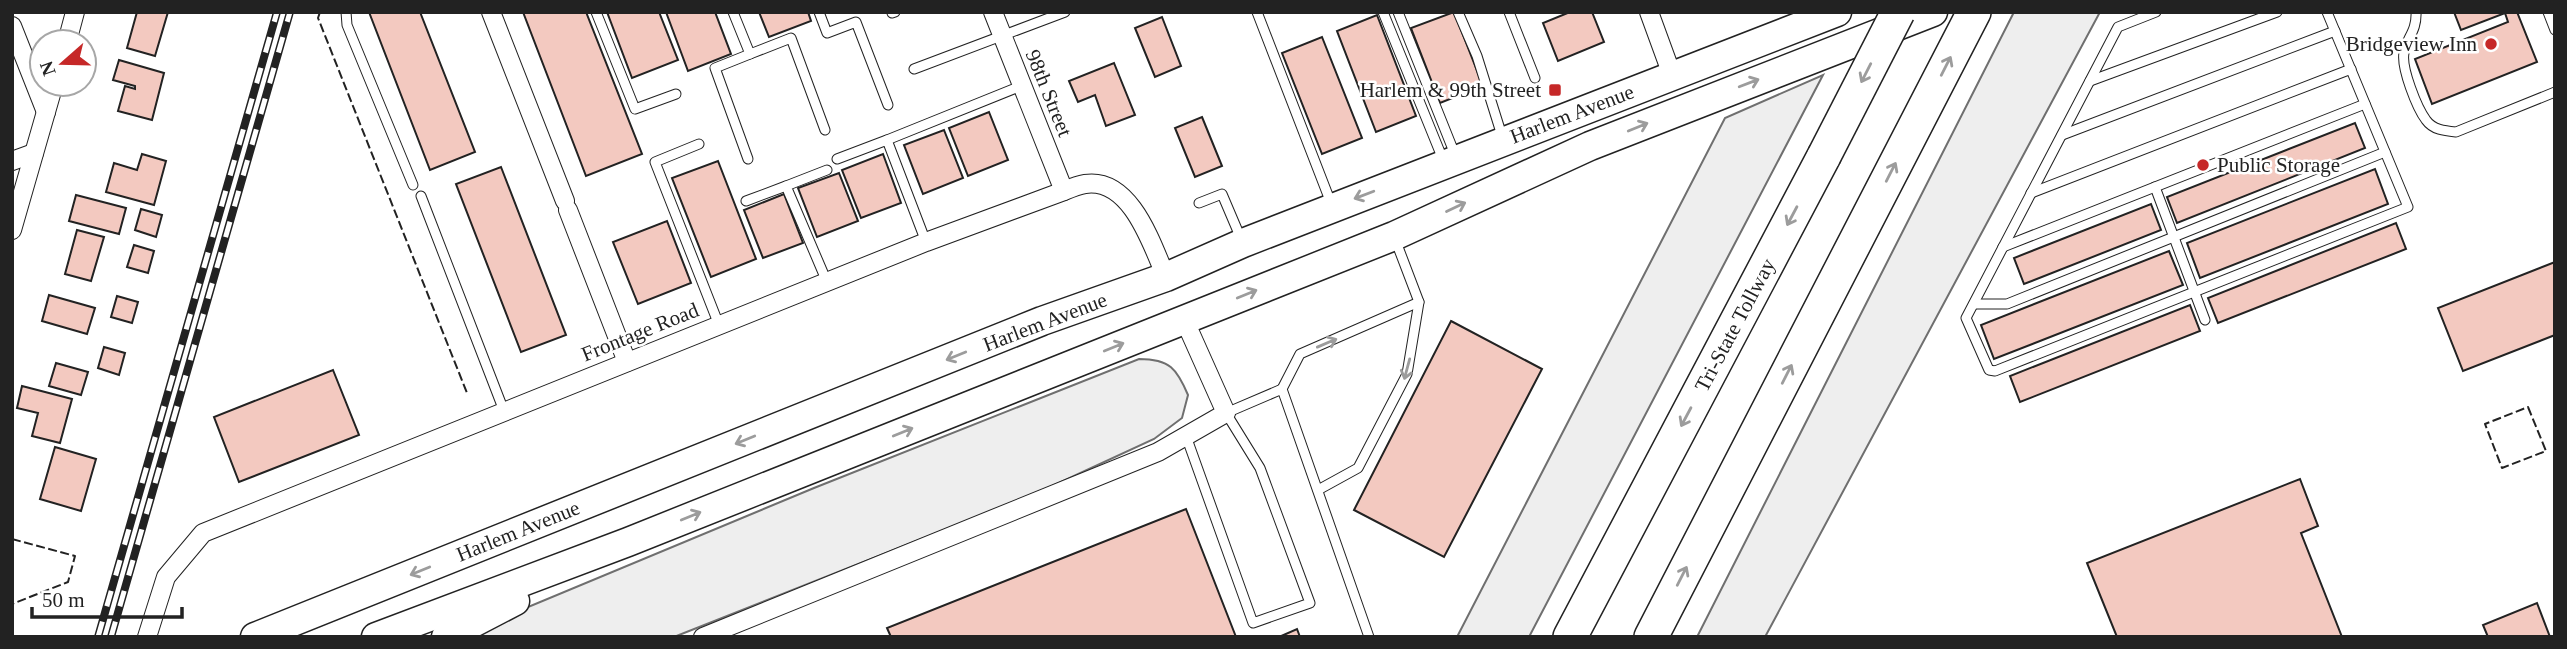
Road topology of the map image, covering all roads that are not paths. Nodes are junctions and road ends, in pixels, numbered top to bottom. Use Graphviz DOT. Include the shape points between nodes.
graph roads {
  1 [pos="345,12"];
  2 [pos="491,12"];
  3 [pos="596,12"];
  4 [pos="733,12"];
  5 [pos="819,12"];
  6 [pos="993,12"];
  7 [pos="1065,12"];
  8 [pos="1257,12"];
  9 [pos="1383,12"];
  10 [pos="1398,12"];
  11 [pos="1458,12"];
  12 [pos="1509,12"];
  13 [pos="1649,12"];
  14 [pos="1837,12"];
  15 [pos="1898,12"];
  16 [pos="1933,12"];
  17 [pos="1974,12"];
  18 [pos="2156,12"];
  19 [pos="2277,12"];
  20 [pos="2327,12"];
  21 [pos="2416,12"];
  22 [pos="2548,12"];
  23 [pos="12,26"];
  24 [pos="2555,30"];
  25 [pos="2335,31"];
  26 [pos="1002,35"];
  27 [pos="750,54"];
  28 [pos="914,69"];
  29 [pos="2351,69"];
  30 [pos="1672,75"];
  31 [pos="1535,78"];
  32 [pos="2090,81"];
  33 [pos="1021,86"];
  34 [pos="2555,92"];
  35 [pos="676,94"];
  36 [pos="50,98"];
  37 [pos="2365,104"];
  38 [pos="888,105"];
  39 [pos="1686,108"];
  40 [pos="46,112"];
  41 [pos="825,130"];
  42 [pos="2062,135"];
  43 [pos="887,140"];
  44 [pos="1503,141"];
  45 [pos="699,144"];
  46 [pos="2385,152"];
  47 [pos="34,153"];
  48 [pos="748,159"];
  49 [pos="836,159"];
  50 [pos="12,161"];
  51 [pos="1450,161"];
  52 [pos="827,170"];
  53 [pos="413,185"];
  54 [pos="786,186"];
  55 [pos="2155,187"];
  56 [pos="1064,191"];
  57 [pos="2031,193"];
  58 [pos="421,196"];
  59 [pos="746,201"];
  60 [pos="1199,203"];
  61 [pos="1333,208"];
  62 [pos="12,230"];
  63 [pos="1394,236"];
  64 [pos="2173,237"];
  65 [pos="926,242"];
  66 [pos="1243,243"];
  67 [pos="2003,247"];
  68 [pos="1166,277"];
  69 [pos="827,282"];
  70 [pos="2194,291"];
  71 [pos="1419,302"];
  72 [pos="1973,304"];
  73 [pos="1184,319"];
  74 [pos="2205,320"];
  75 [pos="719,326"];
  76 [pos="627,362"];
  77 [pos="1282,389"];
  78 [pos="504,411"];
  79 [pos="1226,413"];
  80 [pos="1186,436"];
  81 [pos="1318,490"];
  82 [pos="628,542"];
  83 [pos="147,637"];
  84 [pos="255,637"];
  85 [pos="376,637"];
  86 [pos="446,637"];
  87 [pos="703,637"];
  88 [pos="1369,637"];
  89 [pos="1570,637"];
  90 [pos="1651,637"];
  1 -- 53 [label="lane"];
  2 -- 76 [label="street"];
  3 -- 35 [label="lane" via="635,109"];
  4 -- 27 [label="lane"];
  5 -- 38 [label="lane" via="827,33 856,22"];
  6 -- 26 [label="street, 98th Street"];
  7 -- 26 [label="lane"];
  8 -- 61 [label="lane"];
  9 -- 51 [label="lane"];
  10 -- 51 [label="lane"];
  11 -- 44 [label="lane"];
  12 -- 31 [label="lane"];
  13 -- 30 [label="street"];
  14 -- 30 [label="main road, Harlem Avenue"];
  15 -- 89 [label="highway, Tri-State Tollway, one-way, bridge"];
  39 -- 16 [label="main road, Harlem Avenue, one-way"];
  90 -- 17 [label="highway, one-way"];
  18 -- 32 [label="lane" via="2118,27"];
  19 -- 32 [label="lane"];
  20 -- 25 [label="lane"];
  21 -- 34 [label="lane" via="2415,31 2403,51 2404,71 2426,121 2441,131 2456,131"];
  22 -- 24 [label="lane"];
  23 -- 40 [label="street"];
  25 -- 29 [label="lane"];
  25 -- 42 [label="lane"];
  26 -- 28 [label="lane"];
  26 -- 33 [label="street, 98th Street"];
  27 -- 41 [label="lane" via="790,38"];
  27 -- 48 [label="lane" via="715,68"];
  29 -- 37 [label="lane"];
  29 -- 57 [label="lane"];
  30 -- 39 [label="main road"];
  30 -- 44 [label="main road, Harlem Avenue"];
  32 -- 42 [label="lane"];
  33 -- 43 [label="lane"];
  33 -- 56 [label="street, 98th Street"];
  36 -- 40 [label="street"];
  37 -- 46 [label="lane"];
  37 -- 55 [label="lane"];
  63 -- 39 [label="main road, Harlem Avenue, one-way" via="1590,146"];
  40 -- 47 [label="street"];
  42 -- 57 [label="lane"];
  43 -- 49 [label="lane"];
  43 -- 65 [label="lane"];
  44 -- 51 [label="main road, Harlem Avenue"];
  45 -- 75 [label="lane" via="655,162"];
  46 -- 64 [label="lane"];
  46 -- 70 [label="lane" via="2408,207"];
  47 -- 50 [label="street"];
  47 -- 62 [label="street"];
  51 -- 61 [label="main road, Harlem Avenue, one-way"];
  52 -- 54 [label="lane"];
  54 -- 59 [label="lane"];
  54 -- 69 [label="lane"];
  55 -- 64 [label="lane"];
  55 -- 67 [label="lane"];
  56 -- 65 [label="street, Frontage Road"];
  56 -- 68 [label="street, Frontage Road" via="1086,183 1117,194 1141,219"];
  57 -- 67 [label="lane"];
  58 -- 78 [label="lane"];
  60 -- 66 [label="lane" via="1222,194"];
  61 -- 66 [label="main road, Harlem Avenue"];
  63 -- 71 [label="lane"];
  73 -- 63 [label="main road, Harlem Avenue, one-way"];
  64 -- 70 [label="lane"];
  64 -- 72 [label="lane" via="2007,304"];
  65 -- 69 [label="street, Frontage Road"];
  66 -- 68 [label="main road, Harlem Avenue"];
  67 -- 72 [label="lane"];
  68 -- 84 [label="main road, Harlem Avenue, one-way" via="1042,321"];
  69 -- 75 [label="street, Frontage Road"];
  70 -- 72 [label="lane" via="1995,371 1989,370 1966,318"];
  70 -- 74 [label="lane"];
  77 -- 71 [label="lane, one-way" via="1300,354"];
  71 -- 81 [label="lane, one-way" via="1407,374 1358,468"];
  73 -- 79 [label="street"];
  82 -- 73 [label="main road, Harlem Avenue, one-way"];
  75 -- 76 [label="street, Frontage Road"];
  76 -- 78 [label="street, Frontage Road"];
  77 -- 79 [label="lane"];
  77 -- 81 [label="lane"];
  78 -- 83 [label="street, Frontage Road" via="203,533 166,577"];
  79 -- 80 [label="street"];
  79 -- 80 [label="lane" via="1260,468 1310,603 1253,624"];
  80 -- 87 [label="street" via="1145,457"];
  81 -- 88 [label="lane"];
  82 -- 85 [label="main road, Harlem Avenue"];
  82 -- 86 [label="main road"];
}
